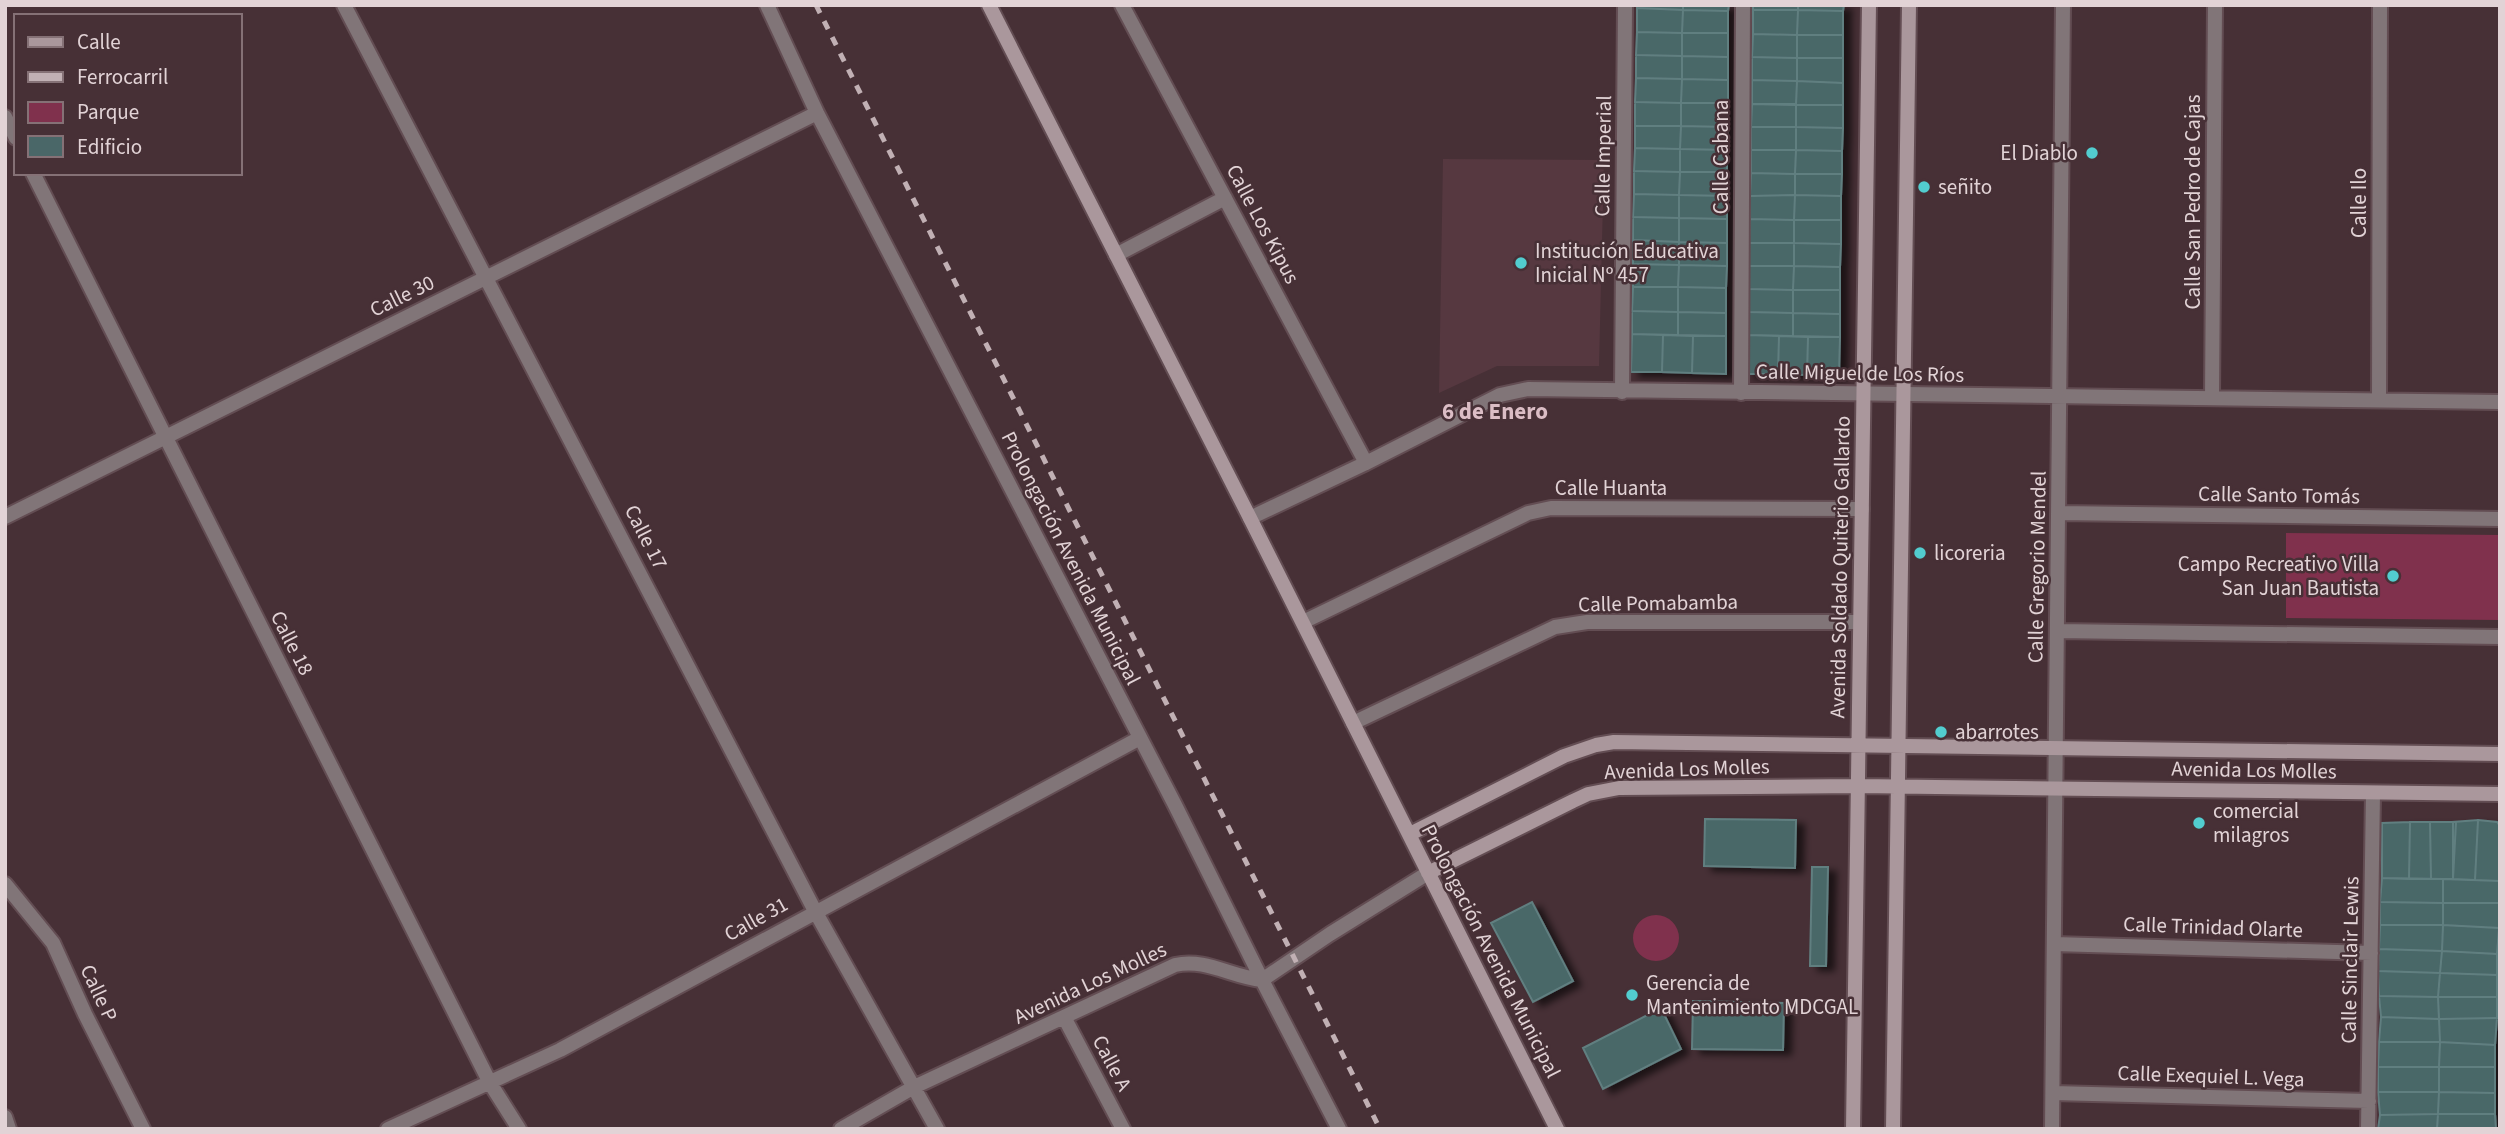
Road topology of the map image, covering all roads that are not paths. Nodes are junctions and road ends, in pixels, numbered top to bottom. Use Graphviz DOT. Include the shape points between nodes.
graph roads {
  1 [pos="344,5"];
  2 [pos="767,5"];
  3 [pos="989,5"];
  4 [pos="1122,5"];
  5 [pos="1625,5"];
  6 [pos="1744,5"];
  7 [pos="1868,5"];
  8 [pos="1909,5"];
  9 [pos="2063,5"];
  10 [pos="2215,5"];
  11 [pos="2380,5"];
  12 [pos="817,113"];
  13 [pos="5,117"];
  14 [pos="14,134"];
  15 [pos="34,175"];
  16 [pos="1225,198"];
  17 [pos="1116,255"];
  18 [pos="487,278"];
  19 [pos="1622,392"];
  20 [pos="1741,393"];
  21 [pos="1863,394"];
  22 [pos="1903,395"];
  23 [pos="2059,397"];
  24 [pos="2212,398"];
  25 [pos="2379,400"];
  26 [pos="2500,402"];
  27 [pos="165,437"];
  28 [pos="1366,463"];
  29 [pos="1862,509"];
  30 [pos="2058,513"];
  31 [pos="5,517"];
  32 [pos="1250,518"];
  33 [pos="2500,519"];
  34 [pos="1303,622"];
  35 [pos="1860,622"];
  36 [pos="2057,631"];
  37 [pos="2500,637"];
  38 [pos="1353,723"];
  39 [pos="1140,738"];
  40 [pos="1858,746"];
  41 [pos="1898,747"];
  42 [pos="2056,749"];
  43 [pos="2500,754"];
  44 [pos="1858,786"];
  45 [pos="1898,786"];
  46 [pos="2056,789"];
  47 [pos="2373,793"];
  48 [pos="2500,794"];
  49 [pos="1410,834"];
  50 [pos="1428,873"];
  51 [pos="5,884"];
  52 [pos="816,911"];
  53 [pos="2054,944"];
  54 [pos="2371,953"];
  55 [pos="1262,980"];
  56 [pos="1064,1017"];
  57 [pos="490,1083"];
  58 [pos="914,1087"];
  59 [pos="2053,1093"];
  60 [pos="2369,1101"];
  61 [pos="5,1118"];
  62 [pos="9,1129"];
  63 [pos="143,1129"];
  64 [pos="388,1129"];
  65 [pos="519,1129"];
  66 [pos="841,1129"];
  67 [pos="937,1129"];
  68 [pos="1123,1129"];
  69 [pos="1339,1129"];
  70 [pos="1557,1129"];
  71 [pos="1853,1129"];
  72 [pos="1893,1129"];
  73 [pos="2053,1129"];
  74 [pos="2368,1129"];
  1 -- 18 [label="street, Calle 17"];
  2 -- 12 [label="street, Prolongación Avenida Municipal"];
  3 -- 17 [label="street, Prolongación Avenida Municipal"];
  4 -- 16 [label="street, Calle Los Kipus"];
  5 -- 19 [label="street, Calle Imperial"];
  6 -- 20 [label="street, Calle Cabana"];
  7 -- 21 [label="street, Avenida Soldado Quiterio Gallardo"];
  8 -- 22 [label="street"];
  9 -- 23 [label="street, Calle Gregorio Mendel"];
  10 -- 24 [label="street, Calle San Pedro de Cajas"];
  11 -- 25 [label="street, Calle Ilo"];
  12 -- 18 [label="street, Calle 30"];
  12 -- 39 [label="street, Prolongación Avenida Municipal"];
  13 -- 14 [label="street"];
  15 -- 27 [label="street, Calle 18"];
  16 -- 17 [label="street"];
  16 -- 28 [label="street, Calle Los Kipus"];
  17 -- 32 [label="street, Prolongación Avenida Municipal"];
  18 -- 27 [label="street, Calle 30"];
  18 -- 52 [label="street, Calle 17"];
  19 -- 20 [label="street, Calle Miguel de Los Ríos"];
  19 -- 28 [label="street, Calle Miguel de Los Ríos" via="1528,389 1500,395"];
  20 -- 21 [label="street, Calle Miguel de Los Ríos"];
  21 -- 22 [label="street, Calle Miguel de Los Ríos"];
  21 -- 29 [label="street, Avenida Soldado Quiterio Gallardo"];
  22 -- 23 [label="street, Calle Miguel de Los Ríos"];
  22 -- 41 [label="street"];
  23 -- 24 [label="street, Calle Miguel de Los Ríos"];
  23 -- 30 [label="street, Calle Gregorio Mendel"];
  24 -- 25 [label="street, Calle Miguel de Los Ríos"];
  25 -- 26 [label="street, Calle Miguel de Los Ríos"];
  27 -- 31 [label="street, Calle 30"];
  27 -- 57 [label="street, Calle 18"];
  28 -- 32 [label="street, Calle Miguel de Los Ríos"];
  29 -- 34 [label="street, Calle Huanta" via="1551,509 1528,513"];
  29 -- 35 [label="street, Avenida Soldado Quiterio Gallardo"];
  30 -- 33 [label="street, Calle Santo Tomás"];
  30 -- 36 [label="street, Calle Gregorio Mendel"];
  32 -- 34 [label="street, Prolongación Avenida Municipal"];
  34 -- 38 [label="street, Prolongación Avenida Municipal"];
  35 -- 38 [label="street, Calle Pomabamba" via="1587,622 1555,628"];
  35 -- 40 [label="street, Avenida Soldado Quiterio Gallardo"];
  36 -- 37 [label="street"];
  36 -- 42 [label="street, Calle Gregorio Mendel"];
  38 -- 49 [label="street, Prolongación Avenida Municipal"];
  39 -- 52 [label="street, Calle 31"];
  39 -- 55 [label="street, Prolongación Avenida Municipal"];
  40 -- 41 [label="street, Avenida Los Molles"];
  40 -- 44 [label="street, Avenida Soldado Quiterio Gallardo"];
  40 -- 49 [label="street, Avenida Los Molles" via="1595,745 1564,756"];
  41 -- 42 [label="street, Avenida Los Molles"];
  41 -- 45 [label="street"];
  42 -- 43 [label="street, Avenida Los Molles"];
  42 -- 46 [label="street, Calle Gregorio Mendel"];
  44 -- 45 [label="street, Avenida Los Molles"];
  44 -- 50 [label="street, Avenida Los Molles" via="1604,790 1573,800"];
  44 -- 71 [label="street, Avenida Soldado Quiterio Gallardo"];
  45 -- 46 [label="street, Avenida Los Molles"];
  45 -- 72 [label="street"];
  46 -- 47 [label="street, Avenida Los Molles"];
  46 -- 53 [label="street, Calle Gregorio Mendel"];
  47 -- 48 [label="street, Avenida Los Molles"];
  47 -- 54 [label="street, Calle Sinclair Lewis"];
  49 -- 50 [label="street, Prolongación Avenida Municipal"];
  50 -- 55 [label="street, Avenida Los Molles"];
  50 -- 70 [label="street, Prolongación Avenida Municipal"];
  51 -- 63 [label="street, Calle P" via="53,943"];
  52 -- 57 [label="street, Calle 31"];
  52 -- 58 [label="street, Calle 17"];
  53 -- 54 [label="street, Calle Trinidad Olarte"];
  53 -- 59 [label="street, Calle Gregorio Mendel"];
  54 -- 60 [label="street, Calle Sinclair Lewis"];
  55 -- 56 [label="street, Avenida Los Molles" via="1190,961"];
  55 -- 69 [label="street, Prolongación Avenida Municipal"];
  56 -- 58 [label="street, Avenida Los Molles"];
  56 -- 68 [label="street, Calle A"];
  57 -- 64 [label="street, Calle 31"];
  57 -- 65 [label="street, Calle 18"];
  58 -- 66 [label="street, Avenida Los Molles"];
  58 -- 67 [label="street, Calle 17"];
  59 -- 60 [label="street, Calle Exequiel L. Vega"];
  59 -- 73 [label="street, Calle Gregorio Mendel"];
  60 -- 74 [label="street, Calle Sinclair Lewis"];
  61 -- 62 [label="street"];
}
